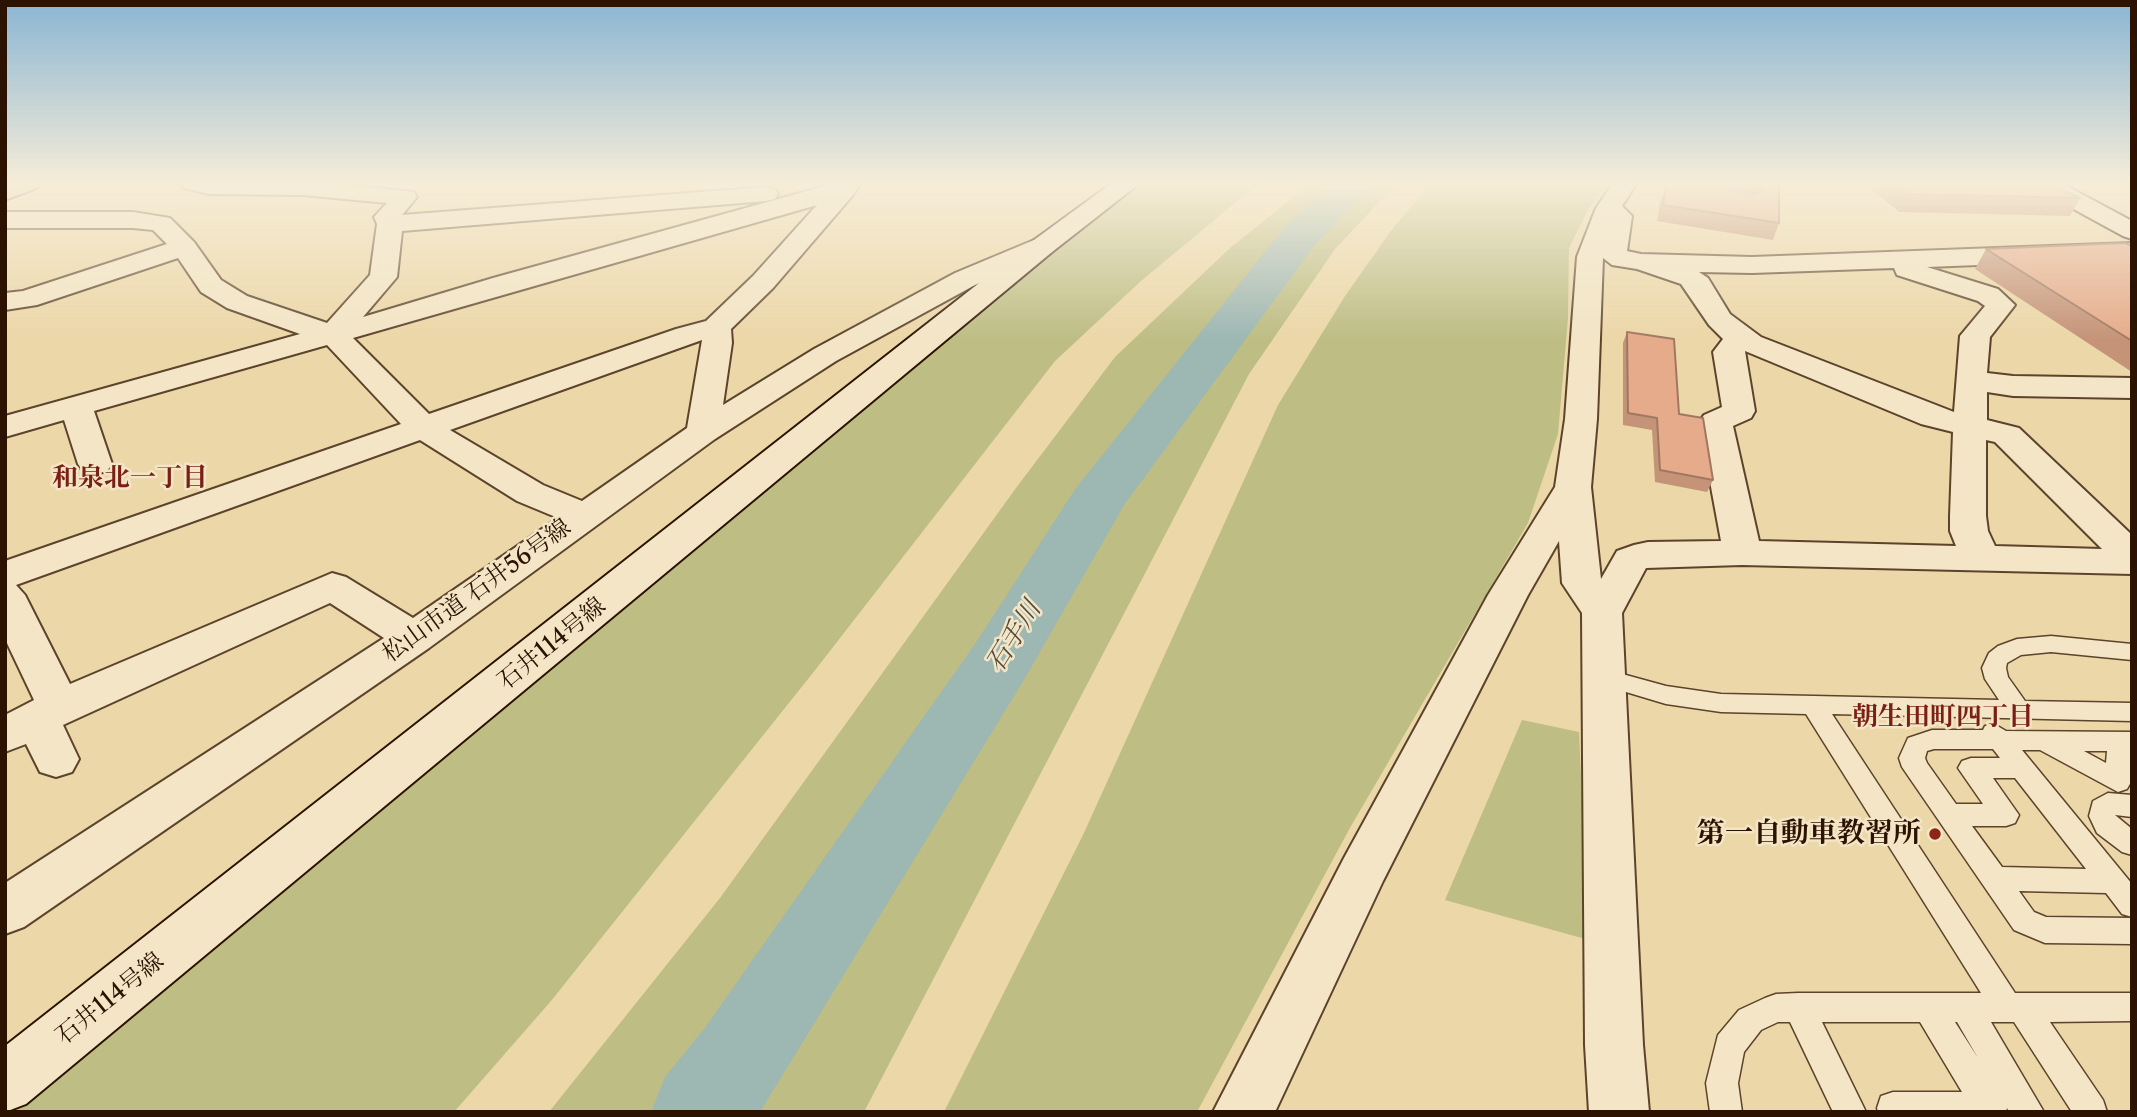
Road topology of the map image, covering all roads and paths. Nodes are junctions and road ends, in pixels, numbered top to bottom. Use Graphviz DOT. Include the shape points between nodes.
graph roads {
  1 [pos="173,235"];
  2 [pos="389,235"];
  3 [pos="675,235"];
  4 [pos="805,235"];
  5 [pos="1057,235"];
  6 [pos="1598,235"];
  7 [pos="1616,235"];
  8 [pos="1811,243"];
  9 [pos="1043,246"];
  10 [pos="185,248"];
  11 [pos="2132,251"];
  12 [pos="1890,260"];
  13 [pos="1641,262"];
  14 [pos="5,302"];
  15 [pos="716,327"];
  16 [pos="334,334"];
  17 [pos="1740,338"];
  18 [pos="1971,381"];
  19 [pos="2132,387"];
  20 [pos="77,408"];
  21 [pos="1969,425"];
  22 [pos="5,427"];
  23 [pos="424,428"];
  24 [pos="703,432"];
  25 [pos="95,464"];
  26 [pos="1573,487"];
  27 [pos="584,515"];
  28 [pos="1742,553"];
  29 [pos="1980,557"];
  30 [pos="2132,557"];
  31 [pos="2132,562"];
  32 [pos="5,575"];
  33 [pos="5,595"];
  34 [pos="1602,613"];
  35 [pos="415,638"];
  36 [pos="2132,652"];
  37 [pos="1604,677"];
  38 [pos="1814,707"];
  39 [pos="1975,709"];
  40 [pos="2020,710"];
  41 [pos="2132,712"];
  42 [pos="34,720"];
  43 [pos="2000,740"];
  44 [pos="2043,740"];
  45 [pos="2126,742"];
  46 [pos="56,759"];
  47 [pos="2022,768"];
  48 [pos="2132,806"];
  49 [pos="1948,815"];
  50 [pos="2068,825"];
  51 [pos="2106,825"];
  52 [pos="2132,844"];
  53 [pos="1993,879"];
  54 [pos="2112,881"];
  55 [pos="2132,905"];
  56 [pos="5,911"];
  57 [pos="2132,931"];
  58 [pos="1798,1007"];
  59 [pos="1928,1007"];
  60 [pos="1965,1007"];
  61 [pos="2015,1007"];
  62 [pos="2132,1007"];
  63 [pos="5,1083"];
  64 [pos="1243,1112"];
  65 [pos="1619,1112"];
  66 [pos="1726,1112"];
  67 [pos="1850,1112"];
  68 [pos="1895,1112"];
  69 [pos="2028,1112"];
  70 [pos="2091,1112"];
  1 -- 10 [label="street"];
  2 -- 16 [label="street" via="383,277"];
  3 -- 16 [label="street"];
  4 -- 15 [label="street"];
  5 -- 9 [label="street, 石井114号線"];
  6 -- 26 [label="street" via="1590,257"];
  7 -- 13 [label="street" via="1613,253"];
  8 -- 12 [label="street"];
  9 -- 24 [label="street, 松山市道 石井56号線" via="965,279 825,355"];
  9 -- 63 [label="street, 石井114号線"];
  10 -- 14 [label="street"];
  10 -- 16 [label="street" via="211,286 237,302"];
  11 -- 12 [label="street"];
  12 -- 13 [label="street" via="1752,265"];
  12 -- 18 [label="street" via="2000,302 1975,336"];
  13 -- 17 [label="street" via="1691,278 1719,319"];
  15 -- 23 [label="street"];
  15 -- 24 [label="street"];
  16 -- 20 [label="street"];
  16 -- 23 [label="street"];
  17 -- 21 [label="street" via="1933,417"];
  17 -- 28 [label="street" via="1728,352 1739,411 1716,422"];
  18 -- 19 [label="street"];
  18 -- 21 [label="street"];
  20 -- 22 [label="street"];
  20 -- 25 [label="street"];
  21 -- 29 [label="street" via="1969,531"];
  21 -- 30 [label="street" via="2007,435"];
  23 -- 27 [label="street" via="530,493"];
  23 -- 32 [label="street"];
  24 -- 27 [label="street, 松山市道 石井56号線"];
  26 -- 34 [label="street" via="1583,583"];
  26 -- 64 [label="street" via="1495,619"];
  27 -- 35 [label="street, 松山市道 石井56号線"];
  28 -- 29 [label="street"];
  28 -- 34 [label="street" via="1648,554 1631,560"];
  29 -- 31 [label="street"];
  33 -- 42 [label="street"];
  34 -- 37 [label="street"];
  35 -- 42 [label="street" via="332,586"];
  35 -- 56 [label="street, 松山市道 石井56号線"];
  36 -- 40 [label="lane" via="2051,644 2006,652 1994,668"];
  37 -- 38 [label="lane" via="1666,695 1721,703"];
  37 -- 65 [label="street"];
  38 -- 39 [label="lane"];
  38 -- 61 [label="lane"];
  39 -- 40 [label="lane"];
  39 -- 43 [label="lane"];
  40 -- 41 [label="lane"];
  42 -- 46 [label="street"];
  43 -- 44 [label="lane"];
  43 -- 47 [label="lane"];
  43 -- 49 [label="lane" via="1932,739 1917,745 1912,758 1915,767"];
  44 -- 45 [label="lane"];
  44 -- 45 [label="lane" via="2118,782"];
  47 -- 49 [label="lane" via="1971,768 2006,815"];
  47 -- 50 [label="lane"];
  48 -- 51 [label="lane" via="2108,804 2102,809"];
  49 -- 53 [label="lane"];
  50 -- 51 [label="lane"];
  50 -- 54 [label="lane"];
  51 -- 52 [label="lane"];
  53 -- 54 [label="lane"];
  53 -- 57 [label="lane" via="2016,912 2034,928"];
  54 -- 55 [label="lane"];
  58 -- 59 [label="lane"];
  58 -- 66 [label="lane" via="1763,1012 1739,1031 1730,1046 1722,1083"];
  58 -- 67 [label="lane"];
  59 -- 60 [label="lane"];
  59 -- 68 [label="lane" via="1991,1108 1894,1108"];
  60 -- 61 [label="lane"];
  60 -- 69 [label="lane"];
  61 -- 62 [label="lane"];
  61 -- 70 [label="lane"];
}
